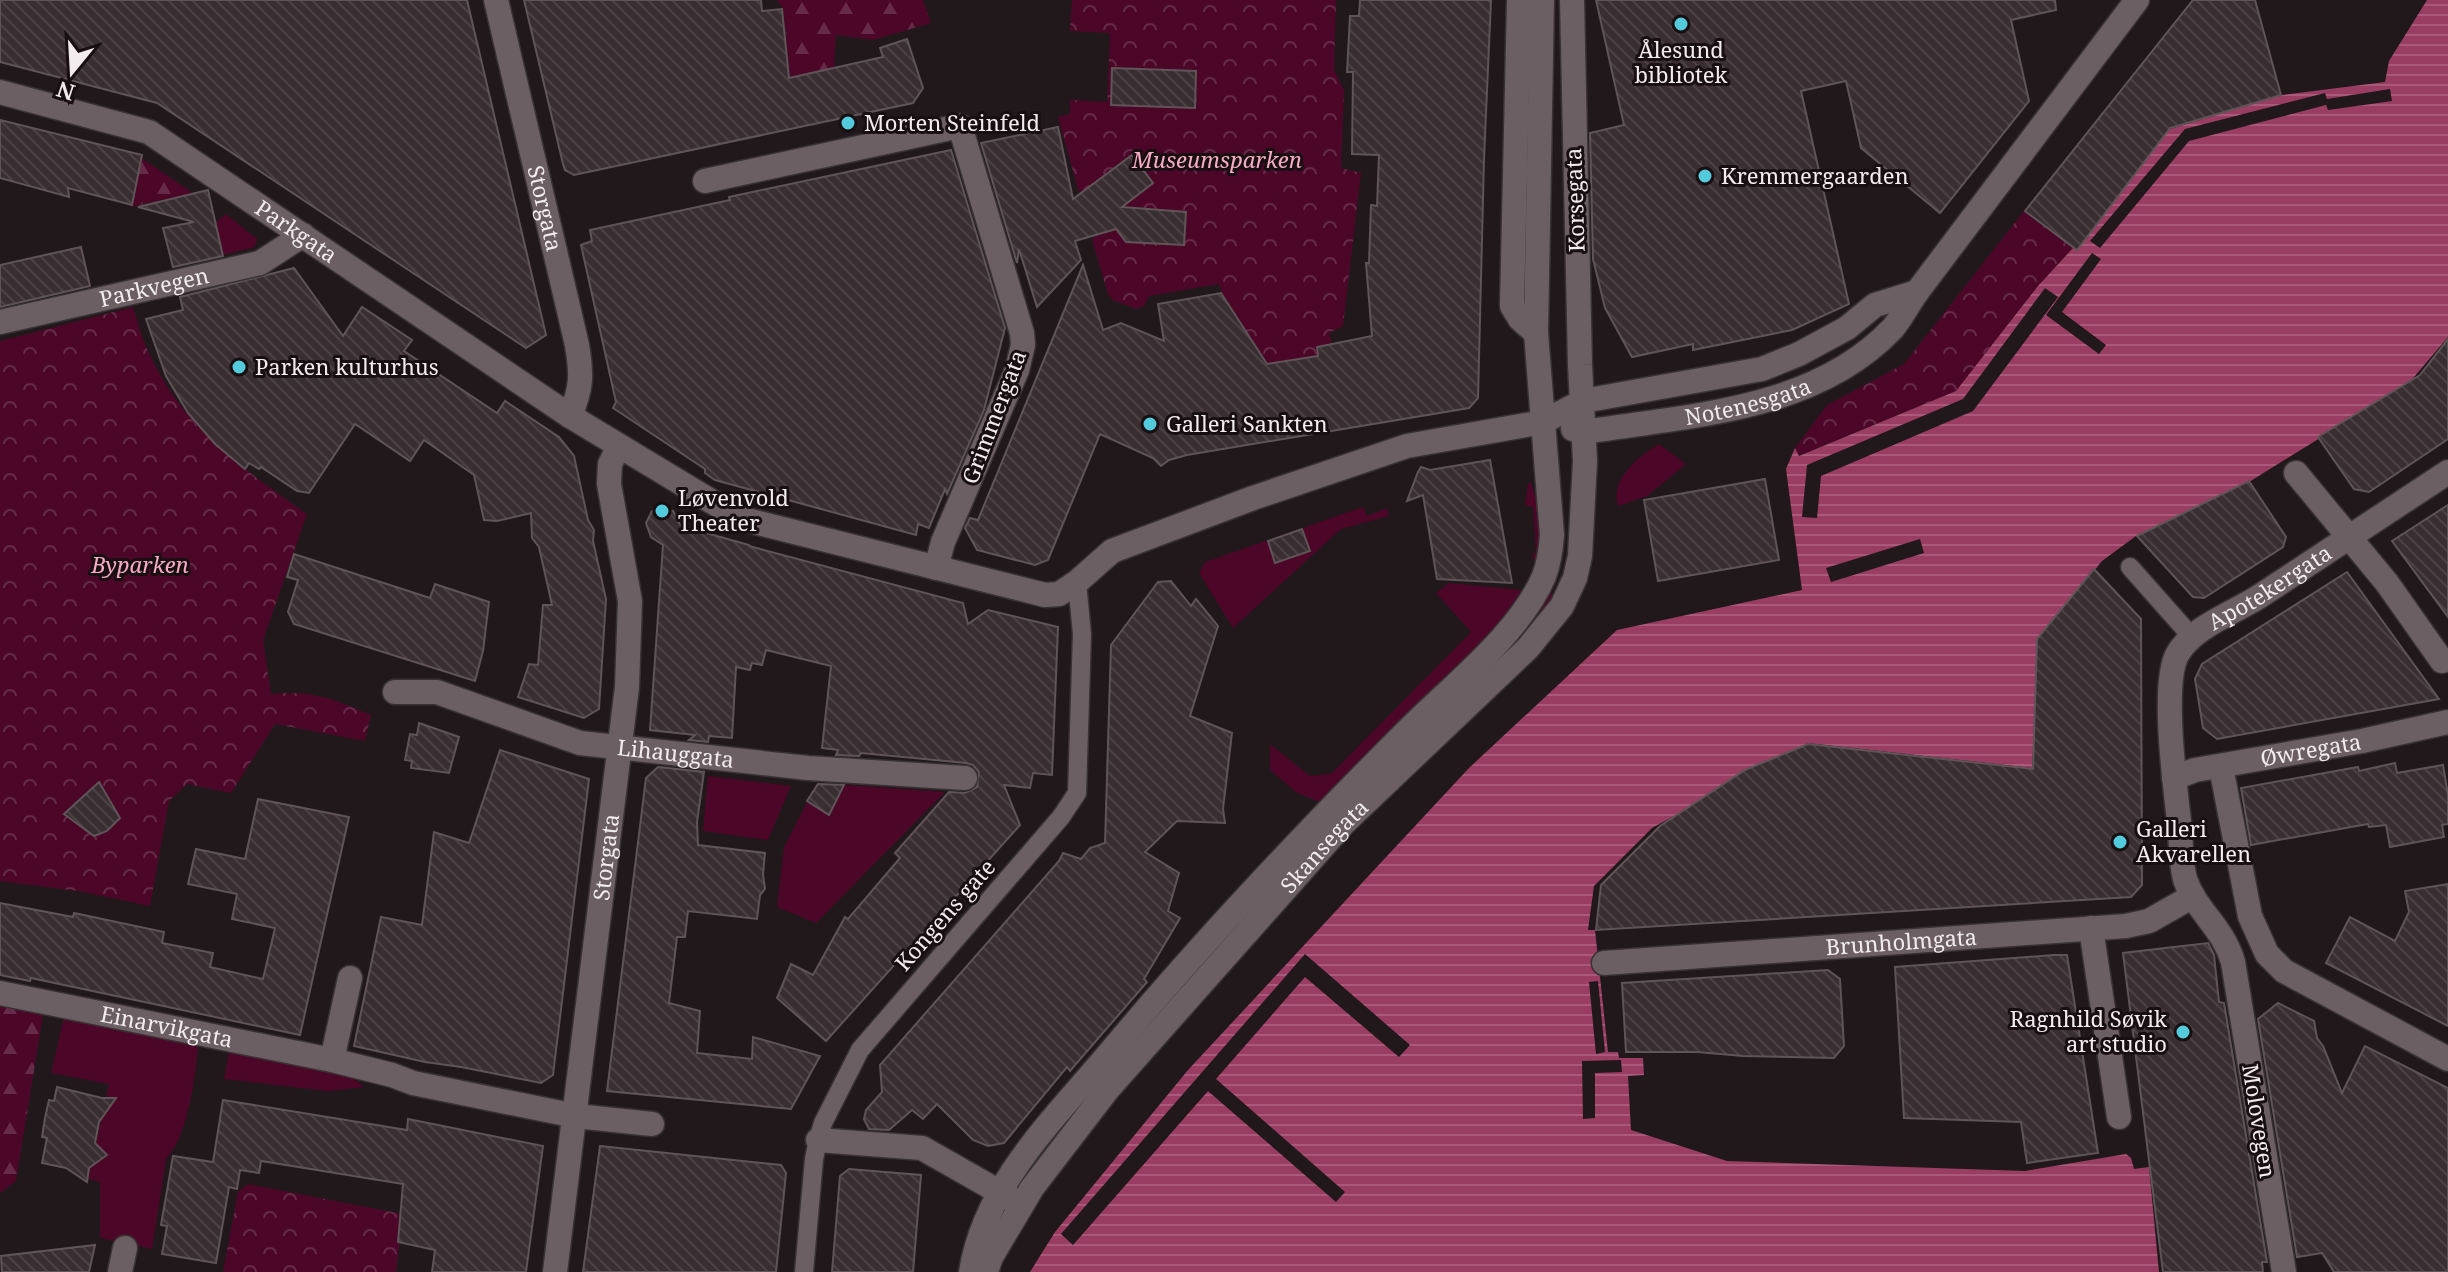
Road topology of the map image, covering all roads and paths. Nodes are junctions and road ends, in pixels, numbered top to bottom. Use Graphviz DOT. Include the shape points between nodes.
graph roads {
  1 [pos="496,0"];
  2 [pos="1519,0"];
  3 [pos="1542,0"];
  4 [pos="1572,0"];
  5 [pos="2137,0"];
  6 [pos="0,92"];
  7 [pos="705,181"];
  8 [pos="303,235"];
  9 [pos="1917,292"];
  10 [pos="0,322"];
  11 [pos="1536,333"];
  12 [pos="1583,401"];
  13 [pos="570,416"];
  14 [pos="1543,422"];
  15 [pos="1585,432"];
  16 [pos="619,446"];
  17 [pos="2448,472"];
  18 [pos="2296,473"];
  19 [pos="2349,538"];
  20 [pos="2130,567"];
  21 [pos="936,568"];
  22 [pos="1077,582"];
  23 [pos="2192,637"];
  24 [pos="2442,661"];
  25 [pos="395,692"];
  26 [pos="2448,722"];
  27 [pos="621,746"];
  28 [pos="2221,767"];
  29 [pos="965,778"];
  30 [pos="2174,778"];
  31 [pos="2193,896"];
  32 [pos="2091,928"];
  33 [pos="1604,963"];
  34 [pos="350,978"];
  35 [pos="0,993"];
  36 [pos="2448,1059"];
  37 [pos="332,1060"];
  38 [pos="576,1116"];
  39 [pos="2119,1117"];
  40 [pos="652,1124"];
  41 [pos="818,1140"];
  42 [pos="1000,1193"];
  43 [pos="1022,1205"];
  44 [pos="555,1272"];
  45 [pos="804,1272"];
  46 [pos="971,1272"];
  47 [pos="986,1272"];
  48 [pos="2284,1272"];
  1 -- 13 [label="street, Storgata" via="582,372"];
  2 -- 11 [label="street" via="1512,306"];
  3 -- 11 [label="street, Korsegata"];
  4 -- 12 [label="street, Korsegata"];
  5 -- 9 [label="street, Notenesgata"];
  6 -- 8 [label="street, Parkgata" via="149,132"];
  7 -- 21 [label="street, Grimmergata" via="960,126 1023,345"];
  8 -- 10 [label="street, Parkvegen" via="260,263"];
  8 -- 13 [label="street, Parkgata"];
  9 -- 12 [label="street, Notenesgata" via="1875,305 1847,328 1762,369"];
  9 -- 15 [label="street, Notenesgata" via="1893,327 1861,355 1802,389 1743,406"];
  11 -- 14 [label="street, Korsegata"];
  12 -- 14 [label="street, Notenesgata"];
  12 -- 15 [label="street, Skansegata"];
  13 -- 16 [label="street, Parkgata"];
  14 -- 15 [label="street, Notenesgata"];
  14 -- 22 [label="street, Notenesgata" via="1407,446 1253,498 1112,551"];
  14 -- 42 [label="street, Skansegata" via="1552,521 1549,559 1520,615 1174,976 1038,1139"];
  15 -- 43 [label="street, Skansegata" via="1575,578 1546,629 1343,824 1108,1089"];
  16 -- 21 [label="street, Parkgata" via="739,518"];
  16 -- 27 [label="street, Storgata" via="610,464 609,484 630,601"];
  17 -- 19 [label="street, Apotekergata"];
  18 -- 19 [label="street, Apotekergata"];
  19 -- 23 [label="street, Apotekergata"];
  19 -- 24 [label="street"];
  20 -- 23 [label="street, Apotekergata"];
  21 -- 22 [label="street, Parkgata" via="1045,595 1059,594"];
  22 -- 41 [label="street, Kongens gate" via="1082,634 1077,793 860,1050"];
  23 -- 30 [label="street, Apotekergata" via="2178,654 2170,687"];
  25 -- 27 [label="street, Lihauggata" via="437,692 580,743"];
  26 -- 28 [label="street, Øwregata"];
  27 -- 29 [label="street, Lihauggata" via="808,768"];
  27 -- 38 [label="street, Storgata"];
  28 -- 30 [label="street, Øwregata"];
  28 -- 36 [label="street" via="2250,916 2267,954 2284,971"];
  30 -- 31 [label="street, Apotekergata" via="2185,877"];
  31 -- 32 [label="street, Brunholmgata" via="2149,921"];
  31 -- 48 [label="street, Molovegen" via="2227,942 2235,970"];
  32 -- 33 [label="street, Brunholmgata"];
  32 -- 39 [label="street"];
  34 -- 37 [label="street"];
  35 -- 37 [label="street, Einarvikgata"];
  37 -- 38 [label="street, Einarvikgata" via="413,1083"];
  38 -- 40 [label="street, Einarvikgata"];
  38 -- 44 [label="street, Storgata"];
  41 -- 42 [label="street" via="922,1148"];
  41 -- 45 [label="street, Kongens gate"];
  42 -- 43 [label="street"];
  42 -- 46 [label="street, Skansegata" via="980,1232"];
  43 -- 47 [label="street, Skansegata"];
}
